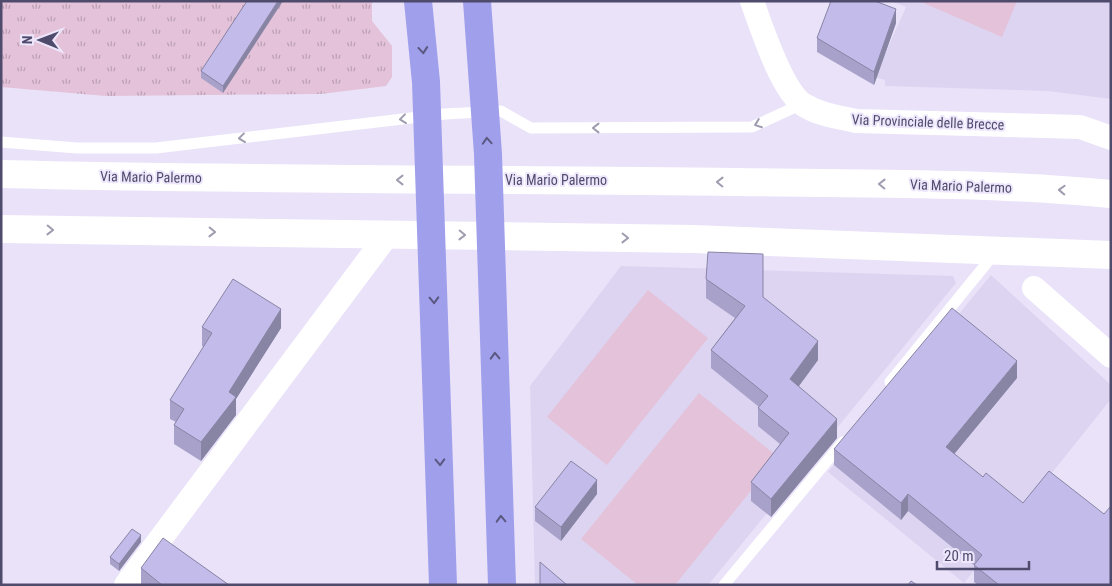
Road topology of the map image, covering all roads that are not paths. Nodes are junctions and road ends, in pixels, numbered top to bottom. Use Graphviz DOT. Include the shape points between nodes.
graph roads {
  1 [pos="418,1"];
  2 [pos="477,1"];
  3 [pos="752,1"];
  4 [pos="802,104"];
  5 [pos="1111,138"];
  6 [pos="1,142"];
  7 [pos="1,174"];
  8 [pos="1111,194"];
  9 [pos="1,229"];
  10 [pos="388,234"];
  11 [pos="998,250"];
  12 [pos="1111,255"];
  13 [pos="1034,288"];
  14 [pos="1111,356"];
  15 [pos="882,392"];
  16 [pos="853,429"];
  17 [pos="126,585"];
  18 [pos="443,585"];
  19 [pos="504,585"];
  20 [pos="724,585"];
  1 -- 18 [label="highway, one-way" via="426,82"];
  19 -- 2 [label="highway, one-way" via="488,154"];
  3 -- 4 [label="street" via="781,73"];
  4 -- 5 [label="street, Via Provinciale delle Brecce" via="824,114 856,121 1080,127"];
  4 -- 6 [label="lane, one-way" via="752,127 531,128 501,111 445,114 156,148 77,148"];
  8 -- 7 [label="street, Via Mario Palermo, one-way" via="944,185 213,179"];
  9 -- 10 [label="street, one-way"];
  10 -- 11 [label="street, one-way"];
  10 -- 17 [label="street"];
  11 -- 12 [label="street"];
  11 -- 15 [label="lane"];
  13 -- 14 [label="street"];
  16 -- 20 [label="lane"];
}
